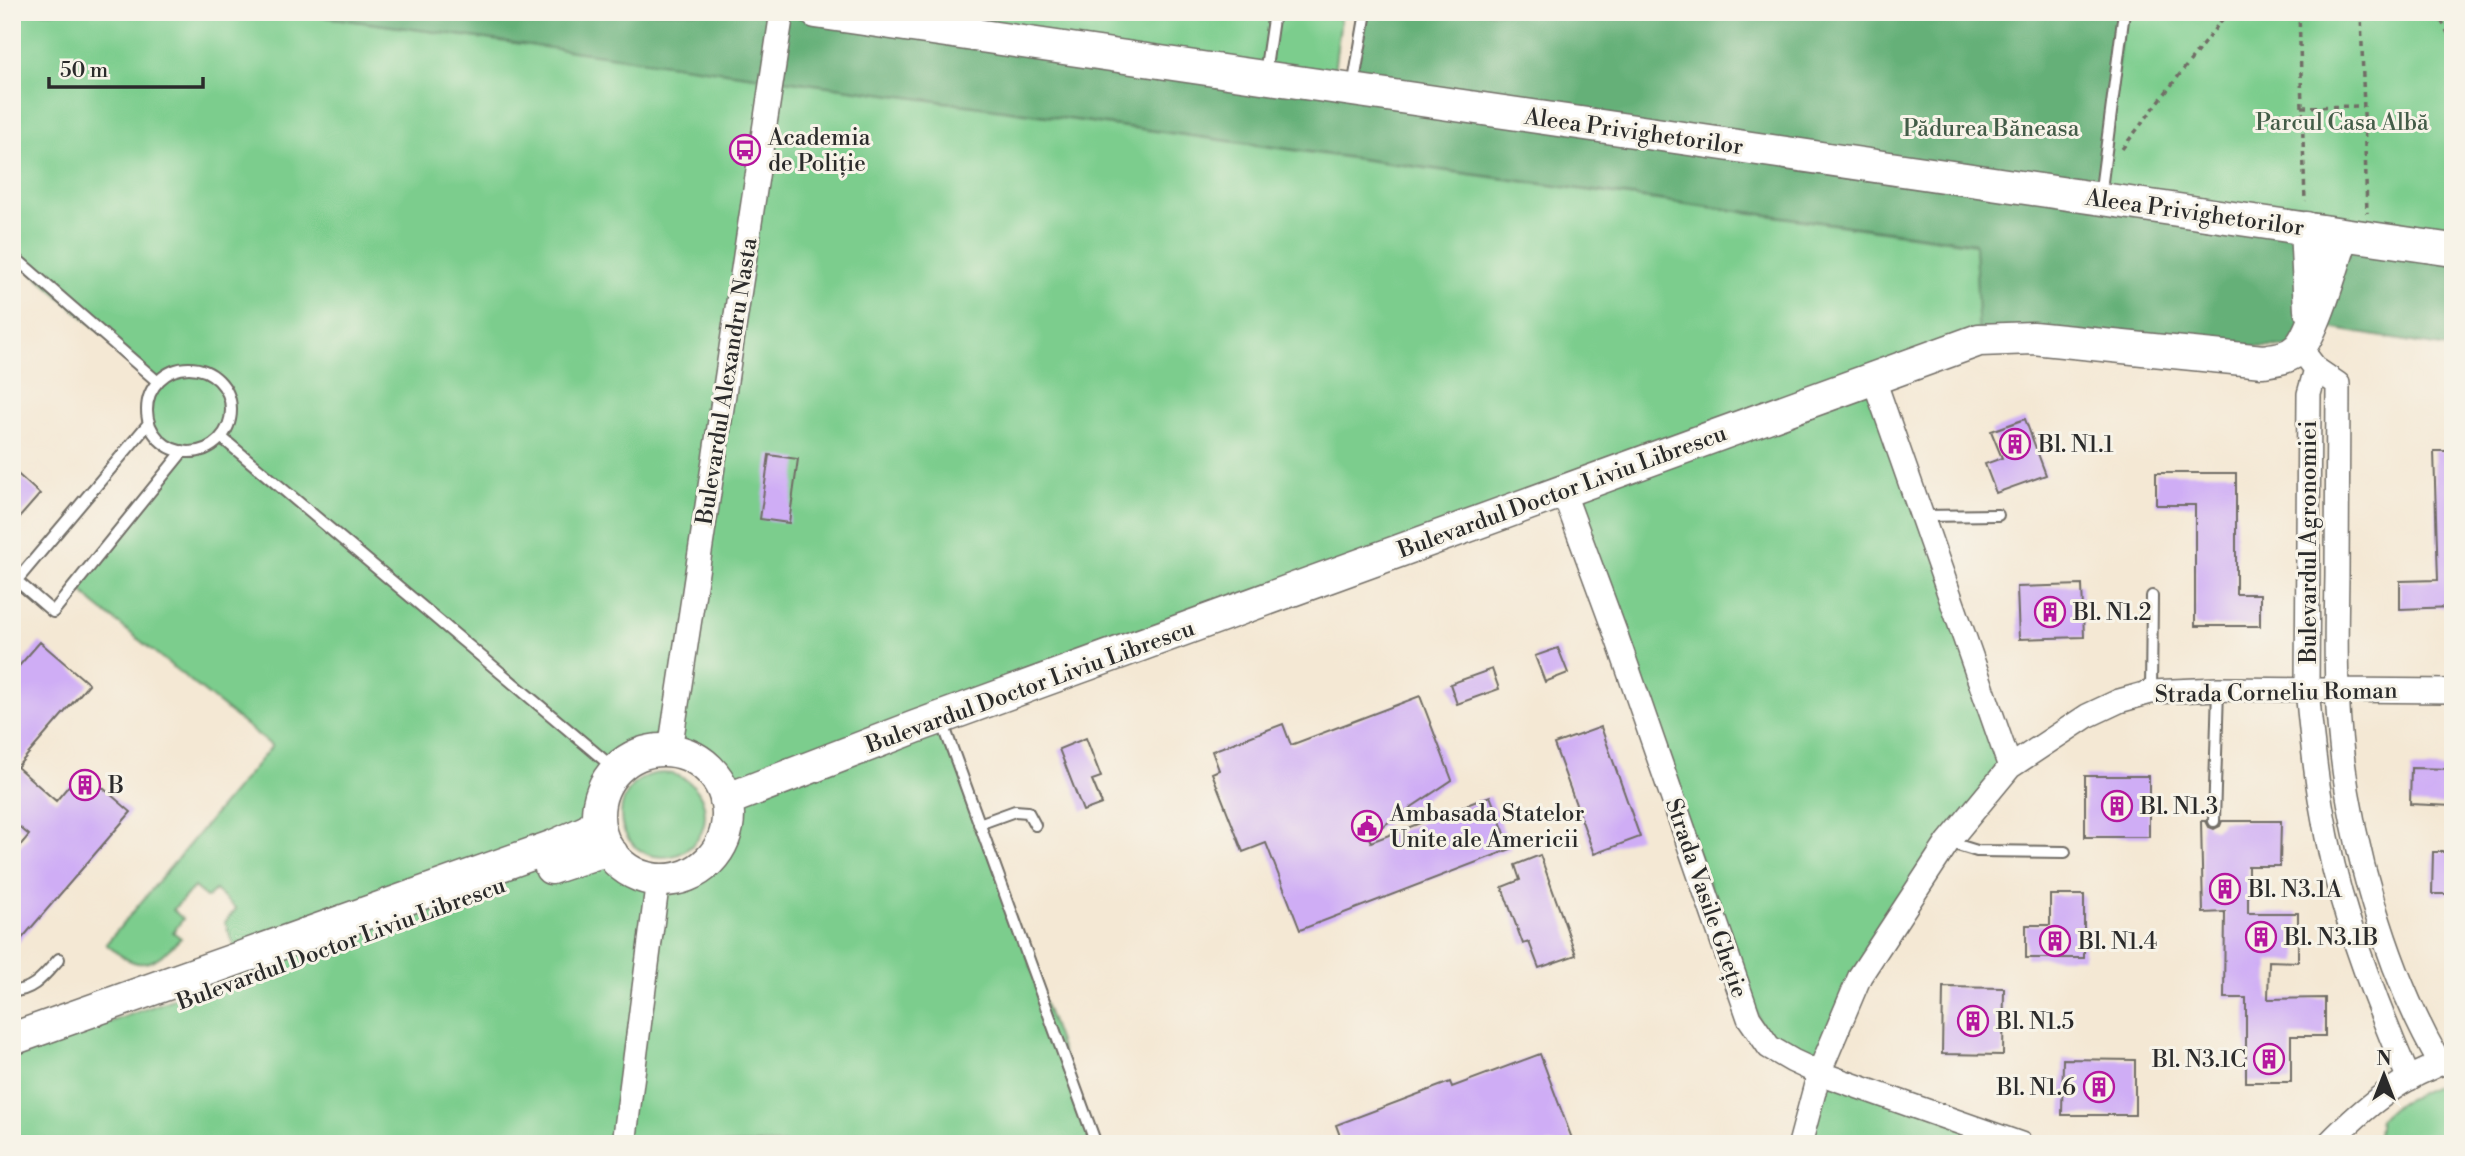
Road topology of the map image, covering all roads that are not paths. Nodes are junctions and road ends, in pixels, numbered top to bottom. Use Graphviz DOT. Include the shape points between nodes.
graph roads {
  1 [pos="782,12"];
  2 [pos="816,12"];
  3 [pos="1274,12"];
  4 [pos="1366,12"];
  5 [pos="2124,12"];
  6 [pos="975,23"];
  7 [pos="1265,76"];
  8 [pos="1352,89"];
  9 [pos="2101,187"];
  10 [pos="2306,228"];
  11 [pos="2356,236"];
  12 [pos="2453,250"];
  13 [pos="12,255"];
  14 [pos="2309,347"];
  15 [pos="1873,377"];
  16 [pos="158,382"];
  17 [pos="149,423"];
  18 [pos="221,437"];
  19 [pos="183,451"];
  20 [pos="1563,491"];
  21 [pos="1998,515"];
  22 [pos="1922,516"];
  23 [pos="15,584"];
  24 [pos="2152,596"];
  25 [pos="2218,689"];
  26 [pos="2307,689"];
  27 [pos="2337,689"];
  28 [pos="2453,691"];
  29 [pos="2151,692"];
  30 [pos="941,718"];
  31 [pos="670,750"];
  32 [pos="2010,767"];
  33 [pos="616,770"];
  34 [pos="726,800"];
  35 [pos="598,820"];
  36 [pos="2214,821"];
  37 [pos="979,824"];
  38 [pos="1035,825"];
  39 [pos="1948,842"];
  40 [pos="2065,852"];
  41 [pos="611,854"];
  42 [pos="658,879"];
  43 [pos="59,959"];
  44 [pos="12,991"];
  45 [pos="68,1020"];
  46 [pos="12,1039"];
  47 [pos="2447,1061"];
  48 [pos="1819,1073"];
  49 [pos="2409,1079"];
  50 [pos="624,1144"];
  51 [pos="1096,1144"];
  52 [pos="1800,1144"];
  53 [pos="2021,1144"];
  54 [pos="2328,1144"];
  1 -- 31 [label="street, Bulevardul Alexandru Nasta"];
  2 -- 6 [label="street, Aleea Privighetorilor"];
  3 -- 7 [label="lane"];
  4 -- 8 [label="lane"];
  5 -- 9 [label="lane"];
  6 -- 7 [label="street, Aleea Privighetorilor"];
  7 -- 8 [label="street, Aleea Privighetorilor"];
  8 -- 9 [label="street, Aleea Privighetorilor"];
  9 -- 10 [label="street, Aleea Privighetorilor"];
  10 -- 11 [label="street, Aleea Privighetorilor"];
  10 -- 14 [label="street"];
  11 -- 12 [label="street, Aleea Privighetorilor"];
  11 -- 14 [label="street"];
  13 -- 16 [label="lane"];
  14 -- 15 [label="street, Bulevardul Doctor Liviu Librescu" via="2263,361 2006,338 1979,340"];
  14 -- 26 [label="street, Bulevardul Agronomiei"];
  14 -- 27 [label="street, Bulevardul Agronomiei" via="2338,384"];
  15 -- 20 [label="street, Bulevardul Doctor Liviu Librescu"];
  15 -- 22 [label="street"];
  16 -- 17 [label="lane" via="147,403"];
  16 -- 18 [label="lane" via="187,368 209,372 220,381 231,409"];
  17 -- 19 [label="lane" via="159,440"];
  17 -- 23 [label="lane"];
  18 -- 19 [label="lane" via="202,450"];
  18 -- 33 [label="lane"];
  19 -- 23 [label="lane" via="53,612"];
  20 -- 30 [label="street, Bulevardul Doctor Liviu Librescu"];
  20 -- 48 [label="street, Strada Vasile Gheție" via="1749,1018 1769,1046"];
  21 -- 22 [label="lane"];
  22 -- 32 [label="street"];
  24 -- 29 [label="lane"];
  25 -- 26 [label="street, Strada Corneliu Roman"];
  25 -- 29 [label="street, Strada Corneliu Roman"];
  25 -- 36 [label="lane"];
  26 -- 27 [label="street, Strada Corneliu Roman"];
  26 -- 49 [label="street, Bulevardul Agronomiei" via="2332,861 2348,919"];
  27 -- 28 [label="street, Strada Corneliu Roman"];
  27 -- 47 [label="street, Bulevardul Agronomiei" via="2343,764 2375,905 2411,1005"];
  29 -- 32 [label="street, Strada Corneliu Roman" via="2087,716"];
  30 -- 34 [label="street, Bulevardul Doctor Liviu Librescu"];
  30 -- 37 [label="lane"];
  31 -- 33 [label="street" via="637,755"];
  31 -- 34 [label="street" via="696,758 712,772"];
  32 -- 39 [label="street, Strada Corneliu Roman"];
  33 -- 35 [label="street" via="600,797"];
  34 -- 42 [label="street" via="728,819 713,856 682,876"];
  35 -- 41 [label="street"];
  35 -- 45 [label="street, Bulevardul Doctor Liviu Librescu" via="588,831 564,842"];
  37 -- 38 [label="lane" via="1015,811 1028,812"];
  37 -- 51 [label="lane"];
  39 -- 40 [label="lane" via="1977,850"];
  39 -- 48 [label="street, Strada Corneliu Roman" via="1860,976"];
  41 -- 42 [label="street" via="636,874"];
  41 -- 45 [label="street, Bulevardul Doctor Liviu Librescu" via="585,855 157,1009"];
  42 -- 50 [label="street"];
  43 -- 44 [label="lane" via="37,984"];
  45 -- 46 [label="street, Bulevardul Doctor Liviu Librescu"];
  47 -- 49 [label="street"];
  48 -- 52 [label="street, Strada Corneliu Roman"];
  48 -- 53 [label="street, Strada Vasile Gheție"];
  49 -- 54 [label="street" via="2360,1111"];
}
